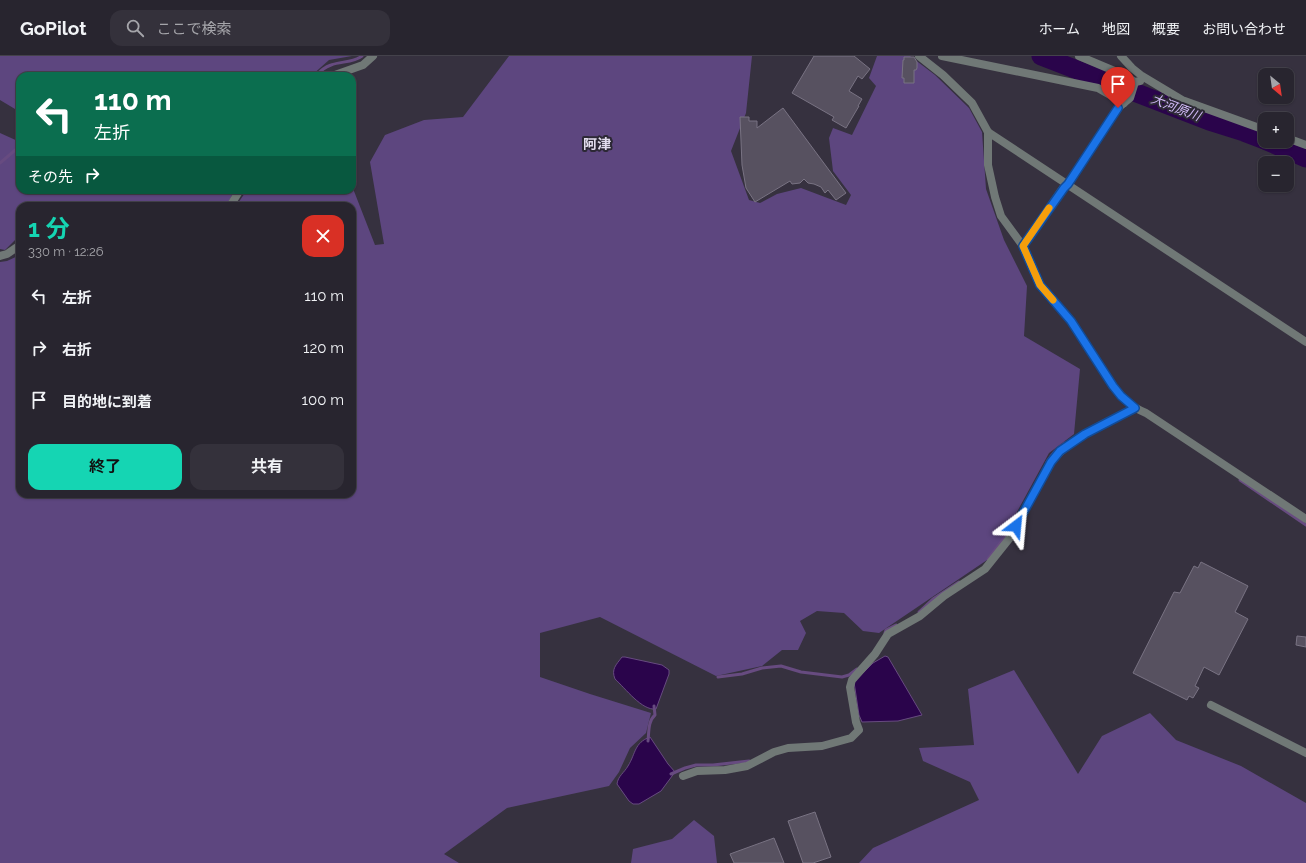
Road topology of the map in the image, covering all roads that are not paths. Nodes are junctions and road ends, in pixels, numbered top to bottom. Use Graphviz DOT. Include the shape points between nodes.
graph roads {
  1 [pos="373,56"];
  2 [pos="918,56"];
  3 [pos="942,56"];
  4 [pos="1079,56"];
  5 [pos="1121,56"];
  6 [pos="343,72"];
  7 [pos="1149,80"];
  8 [pos="1136,82"];
  9 [pos="1127,100"];
  10 [pos="1258,127"];
  11 [pos="988,132"];
  12 [pos="1294,141"];
  13 [pos="1306,145"];
  14 [pos="1068,184"];
  15 [pos="1023,246"];
  16 [pos="16,248"];
  17 [pos="0,256"];
  18 [pos="1306,342"];
  19 [pos="1135,408"];
  20 [pos="1306,519"];
  21 [pos="1211,705"];
  22 [pos="1306,753"];
  23 [pos="684,776"];
  1 -- 6 [label="street" via="363,65"];
  2 -- 11 [label="street" via="943,75 972,103"];
  3 -- 9 [label="street" via="1098,88"];
  4 -- 8 [label="street"];
  5 -- 7 [label="street"];
  7 -- 8 [label="street"];
  7 -- 10 [label="street" via="1182,100"];
  8 -- 9 [label="street"];
  9 -- 14 [label="street" via="1118,108"];
  11 -- 14 [label="street"];
  11 -- 15 [label="street" via="988,165 995,197 1001,216"];
  12 -- 13 [label="street"];
  14 -- 15 [label="street"];
  14 -- 18 [label="street"];
  15 -- 19 [label="street" via="1040,285 1071,321 1113,386"];
  16 -- 17 [label="street"];
  19 -- 20 [label="street"];
  19 -- 23 [label="street" via="1085,434 1060,451 1051,462 1009,539 985,569 944,596 920,616 888,634 875,654 852,680 850,687 859,730 851,738 822,746 788,748 747,766 697,771"];
  21 -- 22 [label="street"];
}
